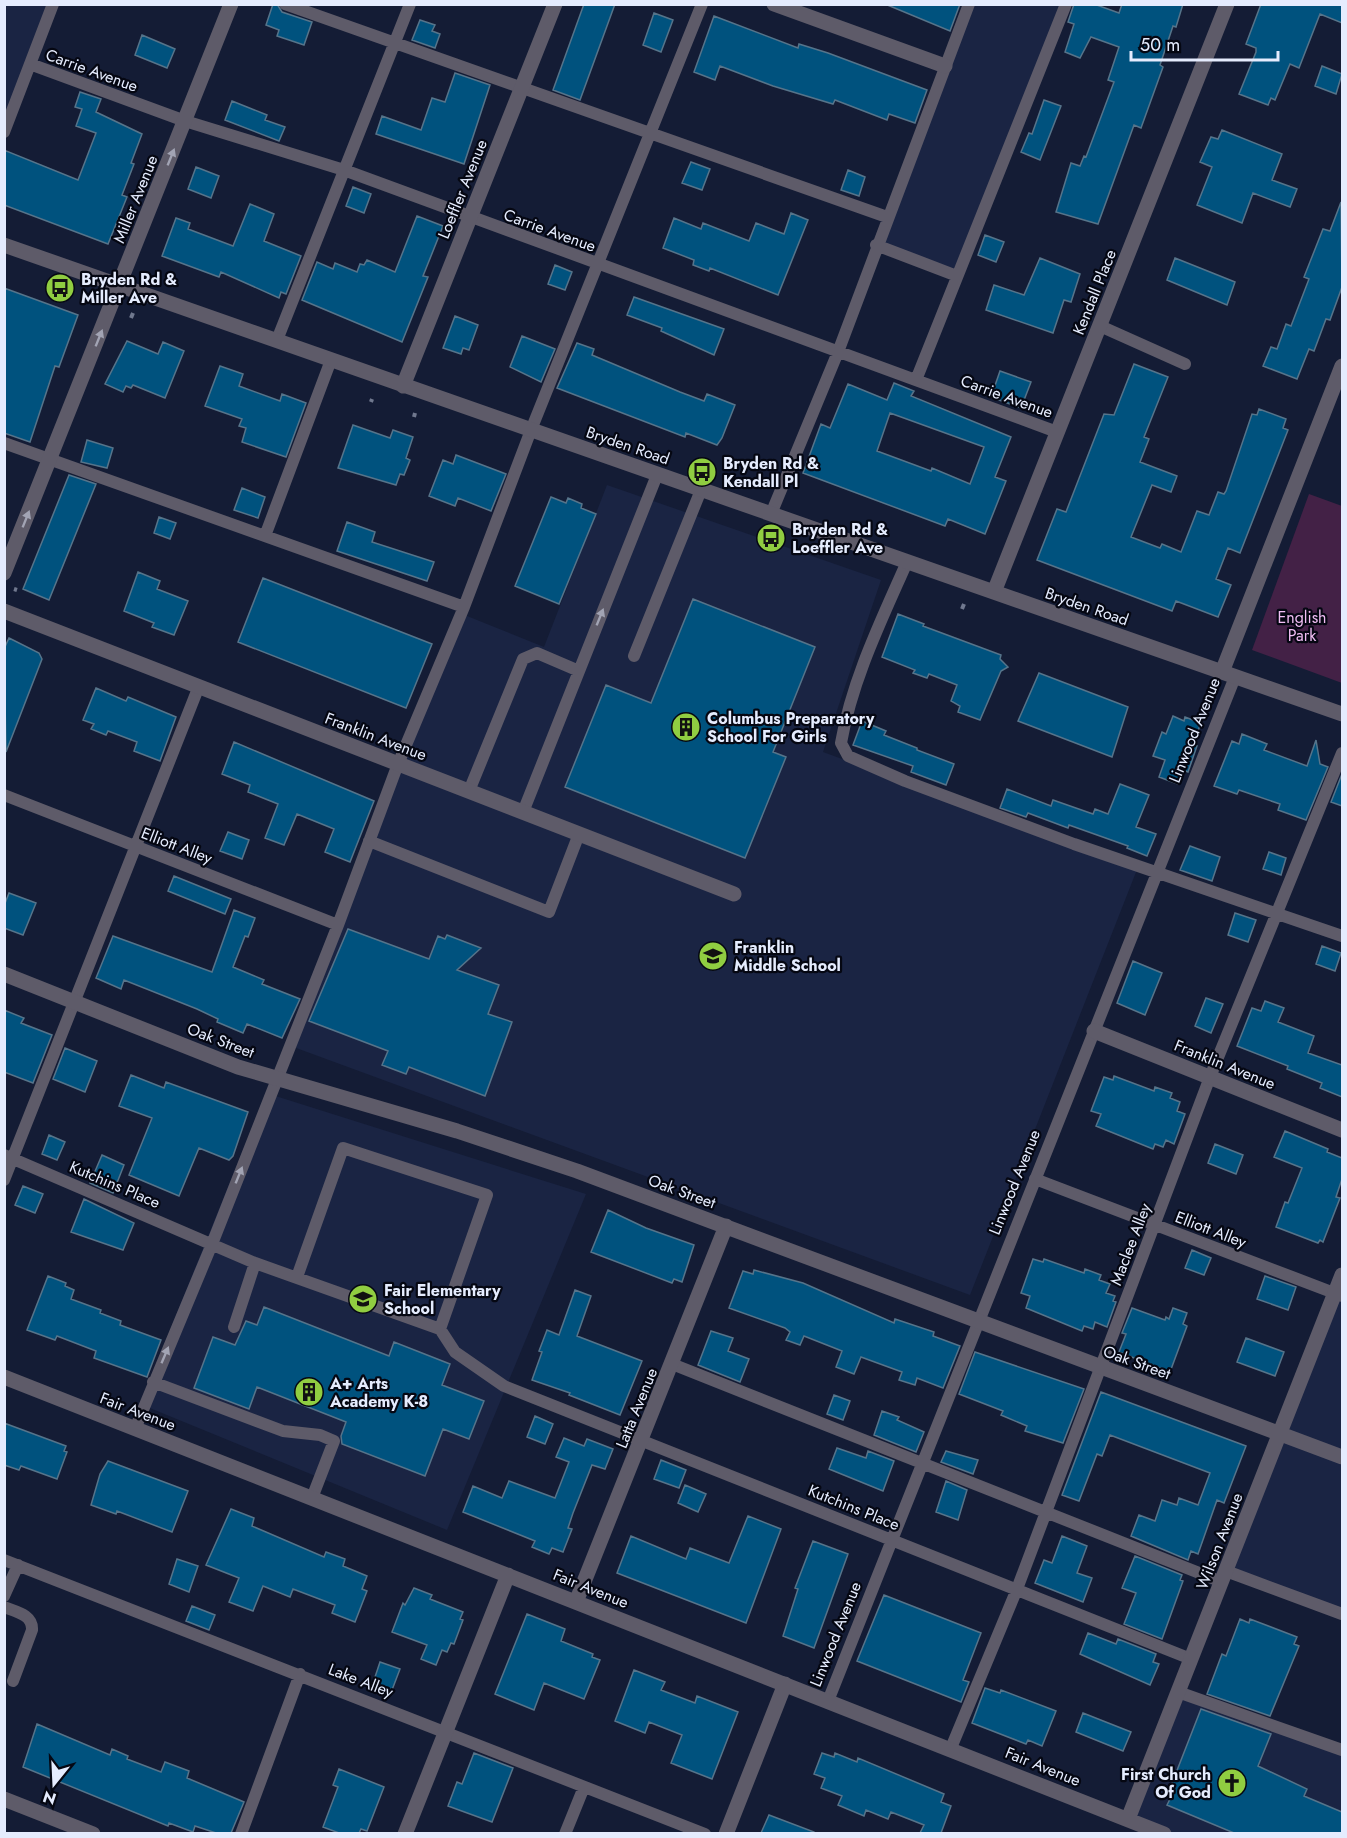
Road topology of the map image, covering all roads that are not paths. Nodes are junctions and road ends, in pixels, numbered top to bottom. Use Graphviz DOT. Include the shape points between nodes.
graph roads {
  1 [pos="53,4"];
  2 [pos="231,4"];
  3 [pos="285,4"];
  4 [pos="411,4"];
  5 [pos="555,4"];
  6 [pos="702,4"];
  7 [pos="774,4"];
  8 [pos="969,4"];
  9 [pos="1066,4"];
  10 [pos="1227,4"];
  11 [pos="395,45"];
  12 [pos="30,64"];
  13 [pos="945,66"];
  14 [pos="522,87"];
  15 [pos="185,121"];
  16 [pos="4,132"];
  17 [pos="651,133"];
  18 [pos="344,170"];
  19 [pos="470,218"];
  20 [pos="887,218"];
  21 [pos="4,245"];
  22 [pos="876,246"];
  23 [pos="599,265"];
  24 [pos="957,276"];
  25 [pos="120,285"];
  26 [pos="1100,326"];
  27 [pos="277,340"];
  28 [pos="838,352"];
  29 [pos="331,360"];
  30 [pos="1185,364"];
  31 [pos="1342,366"];
  32 [pos="916,380"];
  33 [pos="403,386"];
  34 [pos="531,430"];
  35 [pos="1057,432"];
  36 [pos="4,443"];
  37 [pos="51,458"];
  38 [pos="657,475"];
  39 [pos="701,490"];
  40 [pos="771,514"];
  41 [pos="265,536"];
  42 [pos="907,562"];
  43 [pos="4,573"];
  44 [pos="994,592"];
  45 [pos="464,607"];
  46 [pos="4,611"];
  47 [pos="634,656"];
  48 [pos="579,671"];
  49 [pos="1228,675"];
  50 [pos="200,686"];
  51 [pos="1342,714"];
  52 [pos="1342,753"];
  53 [pos="398,764"];
  54 [pos="470,791"];
  55 [pos="4,795"];
  56 [pos="523,812"];
  57 [pos="579,834"];
  58 [pos="369,841"];
  59 [pos="138,847"];
  60 [pos="1157,871"];
  61 [pos="734,894"];
  62 [pos="1277,912"];
  63 [pos="338,925"];
  64 [pos="1342,936"];
  65 [pos="4,974"];
  66 [pos="76,1003"];
  67 [pos="1094,1031"];
  68 [pos="1210,1077"];
  69 [pos="277,1080"];
  70 [pos="1342,1130"];
  71 [pos="9,1157"];
  72 [pos="1035,1179"];
  73 [pos="4,1180"];
  74 [pos="1156,1225"];
  75 [pos="726,1226"];
  76 [pos="212,1244"];
  77 [pos="255,1263"];
  78 [pos="1342,1275"];
  79 [pos="297,1277"];
  80 [pos="1339,1295"];
  81 [pos="978,1321"];
  82 [pos="234,1327"];
  83 [pos="440,1329"];
  84 [pos="672,1364"];
  85 [pos="1100,1367"];
  86 [pos="4,1377"];
  87 [pos="153,1382"];
  88 [pos="135,1429"];
  89 [pos="1280,1433"];
  90 [pos="643,1440"];
  91 [pos="1342,1457"];
  92 [pos="922,1464"];
  93 [pos="312,1498"];
  94 [pos="1045,1514"];
  95 [pos="892,1540"];
  96 [pos="4,1560"];
  97 [pos="18,1565"];
  98 [pos="508,1575"];
  99 [pos="1224,1576"];
  100 [pos="1017,1589"];
  101 [pos="4,1596"];
  102 [pos="576,1602"];
  103 [pos="4,1607"];
  104 [pos="1342,1614"];
  105 [pos="1191,1659"];
  106 [pos="300,1674"];
  107 [pos="13,1681"];
  108 [pos="785,1684"];
  109 [pos="1178,1692"];
  110 [pos="828,1701"];
  111 [pos="446,1731"];
  112 [pos="951,1748"];
  113 [pos="1342,1750"];
  114 [pos="584,1786"];
  115 [pos="4,1799"];
  116 [pos="1130,1825"];
  117 [pos="93,1833"];
  118 [pos="241,1833"];
  119 [pos="405,1833"];
  120 [pos="566,1833"];
  121 [pos="705,1833"];
  122 [pos="726,1833"];
  123 [pos="1164,1833"];
  1 -- 12 [label="lane"];
  2 -- 15 [label="street, Miller Avenue"];
  3 -- 11 [label="lane"];
  4 -- 11 [label="lane"];
  5 -- 14 [label="street, Loeffler Avenue"];
  6 -- 17 [label="lane"];
  7 -- 13 [label="street"];
  8 -- 13 [label="lane"];
  9 -- 24 [label="lane"];
  10 -- 26 [label="street, Kendall Place"];
  11 -- 14 [label="lane"];
  11 -- 18 [label="lane"];
  12 -- 15 [label="lane, Carrie Avenue"];
  12 -- 16 [label="lane"];
  13 -- 20 [label="lane"];
  14 -- 17 [label="lane"];
  14 -- 19 [label="street, Loeffler Avenue"];
  15 -- 18 [label="lane, Carrie Avenue"];
  25 -- 15 [label="street, Miller Avenue, one-way"];
  17 -- 20 [label="lane"];
  17 -- 23 [label="lane"];
  18 -- 19 [label="lane, Carrie Avenue"];
  18 -- 27 [label="lane"];
  19 -- 23 [label="lane, Carrie Avenue"];
  19 -- 33 [label="street, Loeffler Avenue"];
  20 -- 22 [label="lane"];
  21 -- 25 [label="street, Bryden Road"];
  22 -- 24 [label="lane"];
  22 -- 28 [label="lane"];
  23 -- 28 [label="lane, Carrie Avenue"];
  23 -- 34 [label="lane"];
  24 -- 32 [label="lane"];
  25 -- 27 [label="street, Bryden Road"];
  37 -- 25 [label="street, Miller Avenue, one-way"];
  26 -- 30 [label="lane"];
  26 -- 35 [label="street, Kendall Place"];
  27 -- 29 [label="street, Bryden Road"];
  28 -- 32 [label="lane, Carrie Avenue"];
  28 -- 40 [label="lane"];
  29 -- 33 [label="street, Bryden Road"];
  29 -- 41 [label="lane"];
  31 -- 49 [label="street, Linwood Avenue"];
  32 -- 35 [label="lane, Carrie Avenue"];
  33 -- 34 [label="street, Bryden Road"];
  34 -- 38 [label="street, Bryden Road"];
  34 -- 45 [label="lane"];
  35 -- 44 [label="street, Kendall Place"];
  36 -- 37 [label="lane"];
  37 -- 41 [label="lane"];
  43 -- 37 [label="street, Miller Avenue, one-way"];
  38 -- 39 [label="street, Bryden Road"];
  48 -- 38 [label="lane, one-way"];
  39 -- 40 [label="street, Bryden Road"];
  39 -- 47 [label="lane"];
  40 -- 42 [label="street, Bryden Road"];
  41 -- 45 [label="lane"];
  42 -- 44 [label="street, Bryden Road"];
  42 -- 60 [label="lane" via="846,714 841,743 848,756 1074,844"];
  44 -- 49 [label="street, Bryden Road"];
  45 -- 53 [label="lane"];
  46 -- 50 [label="street, Franklin Avenue"];
  48 -- 54 [label="lane" via="537,653 523,659"];
  48 -- 56 [label="lane"];
  49 -- 51 [label="street, Bryden Road"];
  49 -- 60 [label="lane, Linwood Avenue"];
  50 -- 53 [label="street, Franklin Avenue"];
  50 -- 59 [label="lane"];
  52 -- 62 [label="lane, Maclee Alley"];
  53 -- 54 [label="street, Franklin Avenue"];
  53 -- 58 [label="lane"];
  54 -- 56 [label="street, Franklin Avenue"];
  55 -- 59 [label="lane, Elliott Alley"];
  56 -- 57 [label="street, Franklin Avenue"];
  57 -- 58 [label="lane" via="549,912"];
  57 -- 61 [label="street, Franklin Avenue"];
  58 -- 63 [label="lane"];
  59 -- 63 [label="lane, Elliott Alley"];
  59 -- 66 [label="lane"];
  60 -- 62 [label="lane"];
  60 -- 67 [label="lane, Linwood Avenue"];
  62 -- 64 [label="lane"];
  62 -- 68 [label="lane, Maclee Alley"];
  63 -- 69 [label="lane"];
  65 -- 66 [label="street, Oak Street"];
  66 -- 69 [label="street, Oak Street"];
  66 -- 71 [label="lane"];
  67 -- 68 [label="street, Franklin Avenue"];
  67 -- 72 [label="lane, Linwood Avenue"];
  68 -- 70 [label="street, Franklin Avenue"];
  68 -- 74 [label="lane, Maclee Alley"];
  69 -- 75 [label="street, Oak Street" via="457,1131"];
  76 -- 69 [label="lane, one-way"];
  71 -- 73 [label="lane"];
  71 -- 76 [label="lane, Kutchins Place"];
  72 -- 74 [label="lane, Elliott Alley"];
  72 -- 81 [label="lane, Linwood Avenue"];
  74 -- 80 [label="lane, Elliott Alley"];
  74 -- 85 [label="lane, Maclee Alley"];
  75 -- 81 [label="street, Oak Street"];
  75 -- 84 [label="street, Latta Avenue"];
  76 -- 77 [label="lane, Kutchins Place"];
  87 -- 76 [label="lane, one-way"];
  77 -- 79 [label="lane, Kutchins Place"];
  77 -- 82 [label="lane"];
  78 -- 80 [label="street, Wilson Avenue"];
  79 -- 83 [label="lane, Kutchins Place"];
  79 -- 83 [label="lane" via="343,1148 488,1195"];
  80 -- 89 [label="street, Wilson Avenue"];
  81 -- 85 [label="street, Oak Street"];
  81 -- 92 [label="lane, Linwood Avenue"];
  83 -- 90 [label="lane, Kutchins Place" via="455,1352 504,1386"];
  84 -- 90 [label="street, Latta Avenue"];
  84 -- 92 [label="lane"];
  85 -- 89 [label="street, Oak Street"];
  85 -- 94 [label="lane, Maclee Alley"];
  86 -- 88 [label="street, Fair Avenue"];
  87 -- 88 [label="lane"];
  87 -- 93 [label="lane" via="283,1431 320,1435 334,1441"];
  88 -- 93 [label="street, Fair Avenue"];
  89 -- 91 [label="street, Oak Street"];
  89 -- 99 [label="street, Wilson Avenue"];
  90 -- 95 [label="lane, Kutchins Place"];
  90 -- 102 [label="street, Latta Avenue"];
  92 -- 94 [label="lane"];
  92 -- 95 [label="lane, Linwood Avenue"];
  93 -- 98 [label="street, Fair Avenue"];
  94 -- 99 [label="lane"];
  94 -- 100 [label="lane, Maclee Alley"];
  95 -- 100 [label="lane, Kutchins Place"];
  95 -- 110 [label="lane, Linwood Avenue"];
  96 -- 97 [label="lane, Lake Alley"];
  97 -- 101 [label="lane"];
  97 -- 106 [label="lane, Lake Alley"];
  98 -- 102 [label="street, Fair Avenue"];
  98 -- 111 [label="street"];
  99 -- 104 [label="lane"];
  99 -- 105 [label="street, Wilson Avenue"];
  100 -- 105 [label="lane, Kutchins Place"];
  100 -- 112 [label="lane, Maclee Alley"];
  102 -- 108 [label="street, Fair Avenue"];
  103 -- 107 [label="lane" via="29,1617 33,1623"];
  105 -- 109 [label="street, Wilson Avenue"];
  106 -- 111 [label="lane, Lake Alley"];
  106 -- 118 [label="lane"];
  108 -- 110 [label="street, Fair Avenue"];
  108 -- 122 [label="street, Linwood Avenue"];
  109 -- 113 [label="lane"];
  109 -- 116 [label="street, Wilson Avenue"];
  110 -- 112 [label="street, Fair Avenue"];
  111 -- 114 [label="lane, Lake Alley"];
  111 -- 119 [label="street"];
  112 -- 116 [label="street, Fair Avenue"];
  114 -- 120 [label="lane"];
  114 -- 121 [label="lane, Lake Alley"];
  115 -- 117 [label="street"];
  116 -- 123 [label="street, Fair Avenue"];
}
